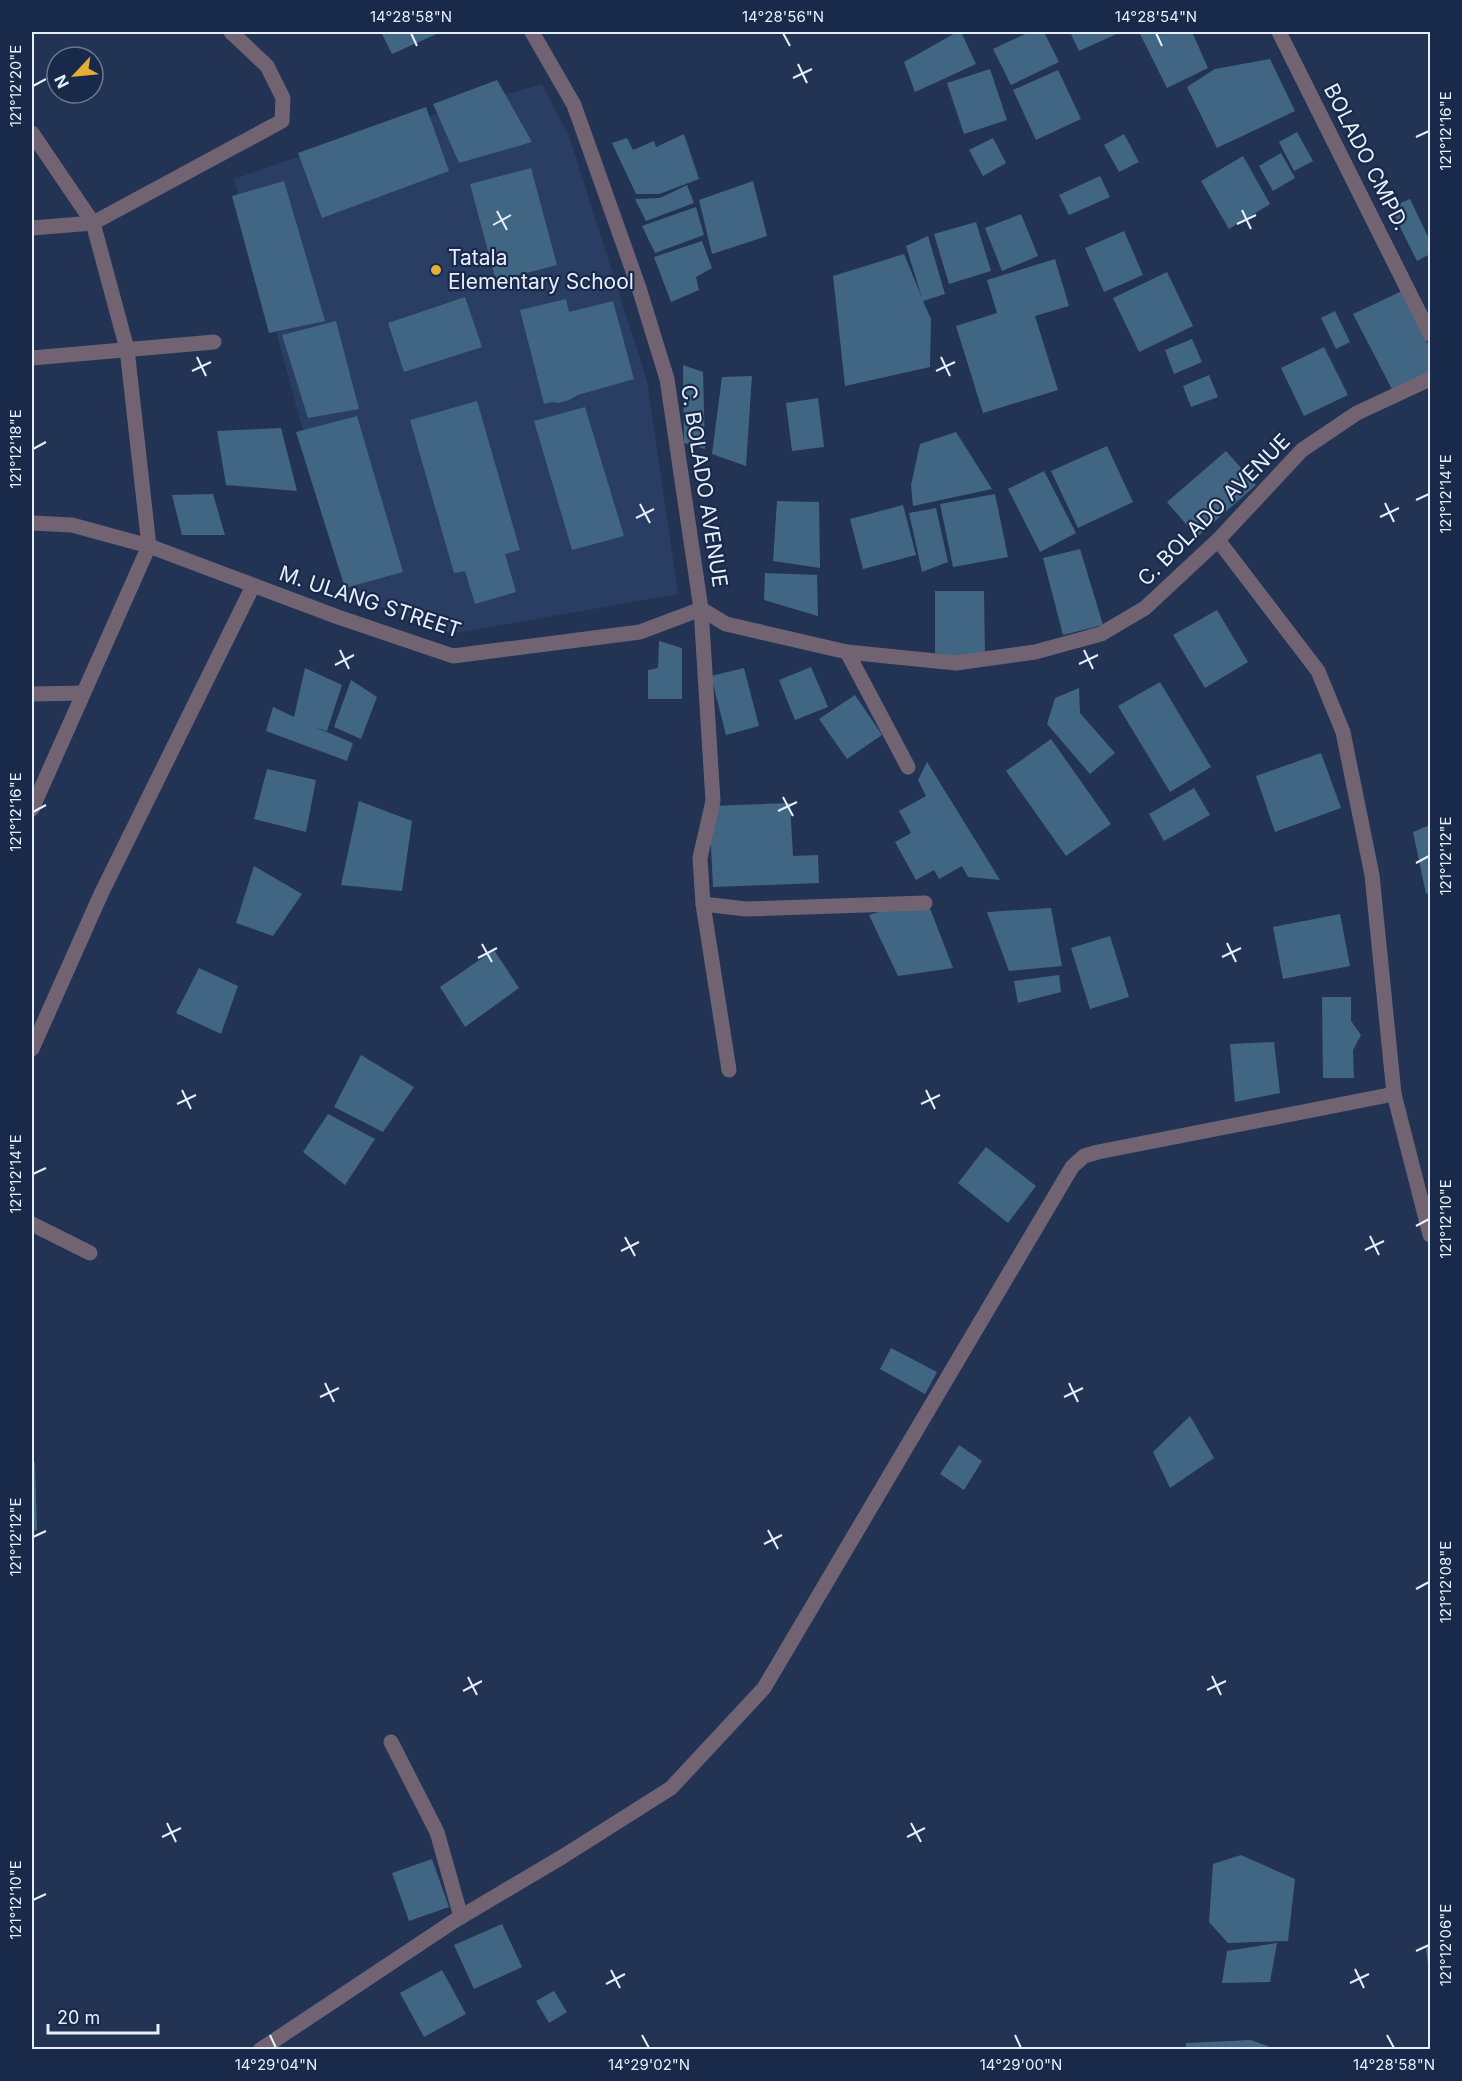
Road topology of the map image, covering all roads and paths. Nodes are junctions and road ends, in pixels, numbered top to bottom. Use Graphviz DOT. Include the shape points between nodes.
graph roads {
  1 [pos="231,32"];
  2 [pos="532,32"];
  3 [pos="1279,32"];
  4 [pos="32,133"];
  5 [pos="93,223"];
  6 [pos="32,228"];
  7 [pos="1431,334"];
  8 [pos="214,342"];
  9 [pos="128,349"];
  10 [pos="32,358"];
  11 [pos="1431,379"];
  12 [pos="32,523"];
  13 [pos="1218,540"];
  14 [pos="149,546"];
  15 [pos="253,586"];
  16 [pos="701,609"];
  17 [pos="848,652"];
  18 [pos="84,693"];
  19 [pos="32,694"];
  20 [pos="908,767"];
  21 [pos="32,809"];
  22 [pos="925,903"];
  23 [pos="703,904"];
  24 [pos="32,1049"];
  25 [pos="729,1070"];
  26 [pos="1394,1094"];
  27 [pos="32,1224"];
  28 [pos="1431,1235"];
  29 [pos="90,1252"];
  30 [pos="391,1742"];
  31 [pos="461,1917"];
  32 [pos="260,2049"];
  1 -- 5 [label="street" via="267,66 283,98 282,121"];
  2 -- 16 [label="street, C. BOLADO AVENUE" via="574,105 667,380"];
  3 -- 7 [label="street, BOLADO CMPD."];
  4 -- 5 [label="street"];
  5 -- 6 [label="street"];
  5 -- 9 [label="street"];
  8 -- 9 [label="street"];
  9 -- 10 [label="street"];
  9 -- 14 [label="street"];
  11 -- 13 [label="street, C. BOLADO AVENUE" via="1357,413 1302,450"];
  12 -- 14 [label="street, M. ULANG STREET" via="72,525"];
  13 -- 17 [label="street, C. BOLADO AVENUE" via="1145,608 1101,634 1035,652 956,663"];
  13 -- 26 [label="street" via="1318,671 1343,732 1371,875"];
  14 -- 15 [label="street, M. ULANG STREET"];
  14 -- 18 [label="street"];
  15 -- 16 [label="street, M. ULANG STREET" via="453,656 640,632"];
  15 -- 24 [label="street" via="101,894"];
  16 -- 17 [label="street, C. BOLADO AVENUE" via="726,624"];
  16 -- 23 [label="street" via="713,801 700,858"];
  17 -- 20 [label="street"];
  18 -- 19 [label="street"];
  18 -- 21 [label="street"];
  22 -- 23 [label="street" via="746,909"];
  23 -- 25 [label="street"];
  26 -- 28 [label="street"];
  26 -- 31 [label="street" via="1084,1156 1072,1167 764,1688 671,1788"];
  27 -- 29 [label="street"];
  30 -- 31 [label="street" via="437,1832"];
  31 -- 32 [label="street"];
}
